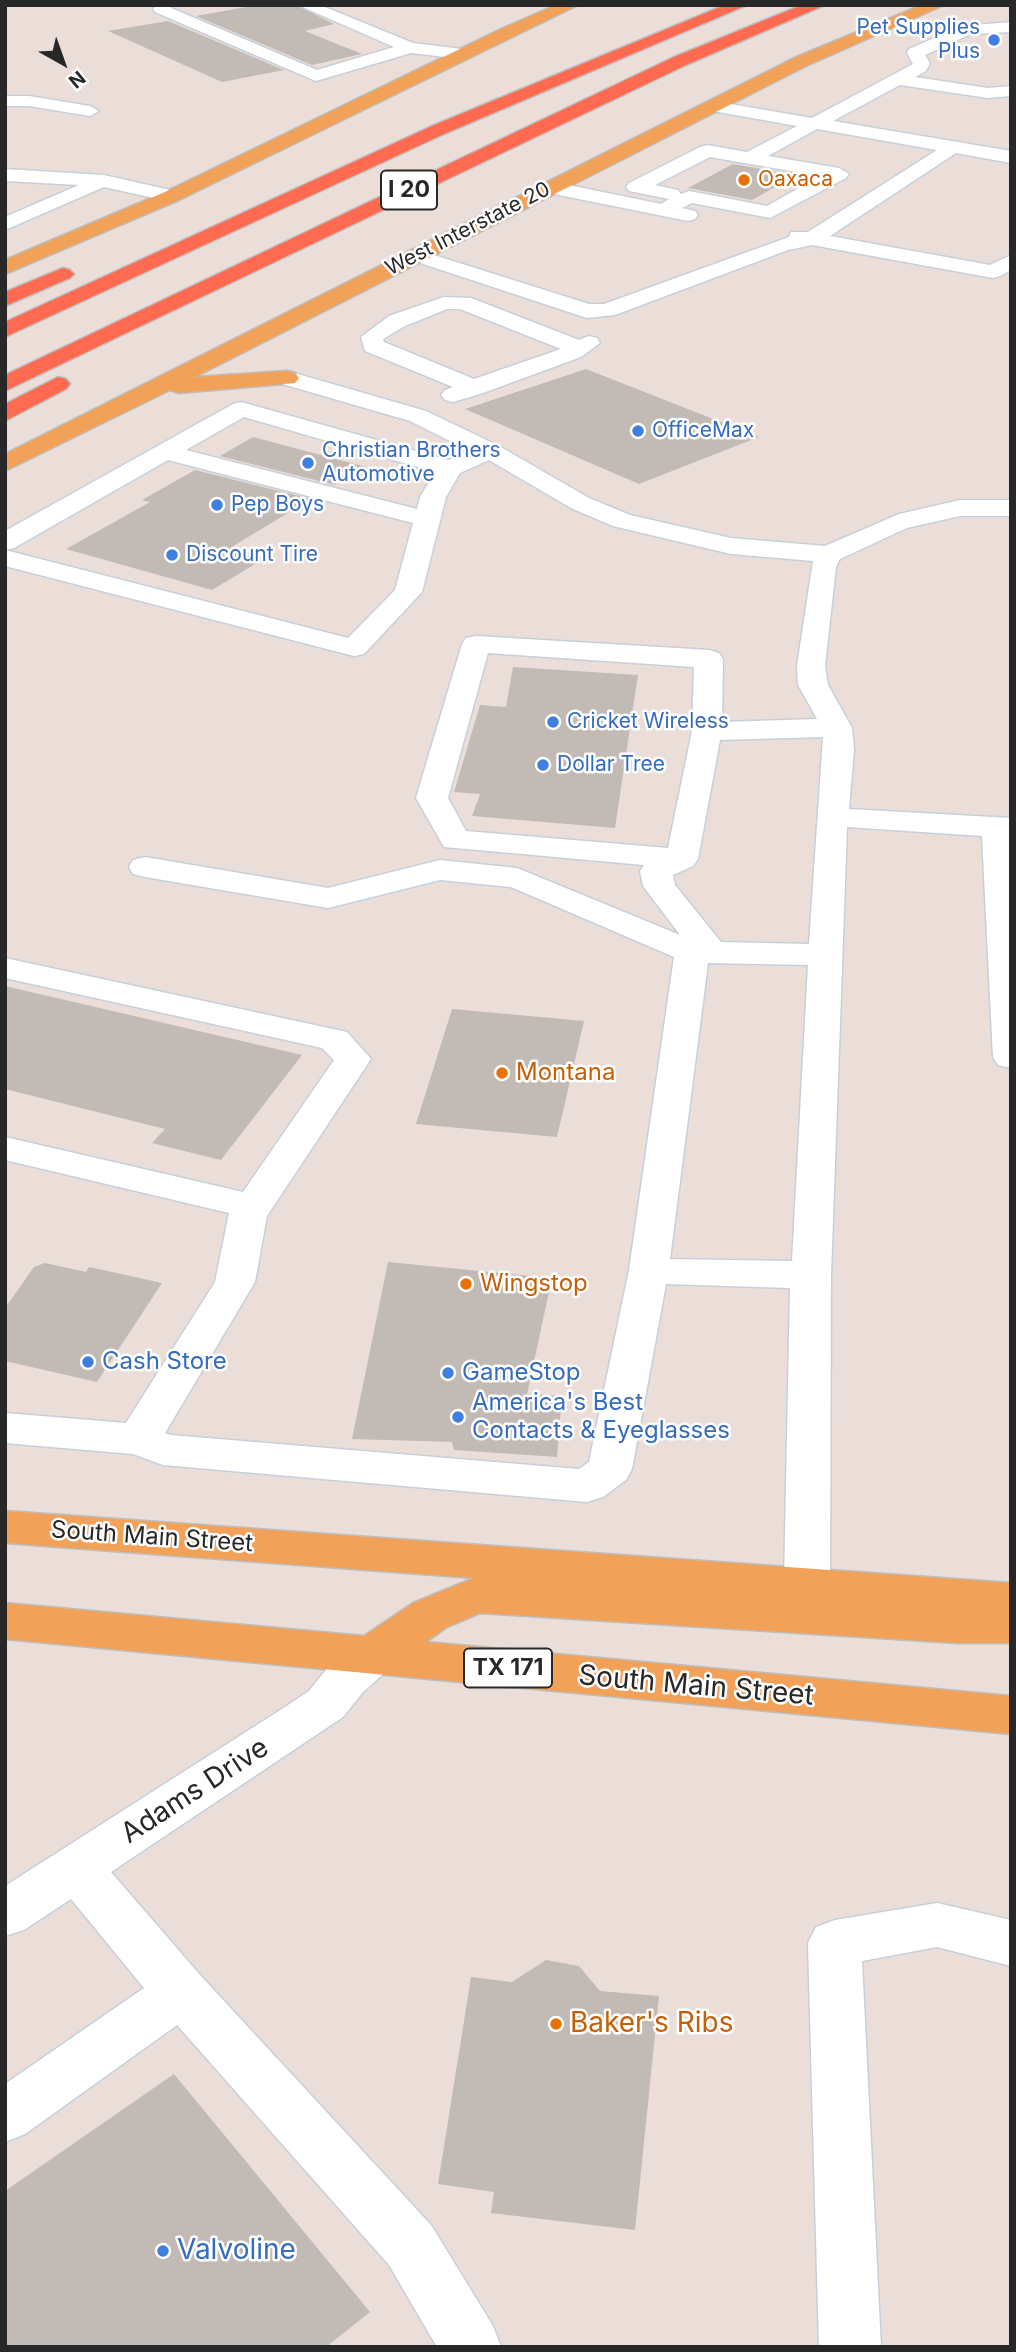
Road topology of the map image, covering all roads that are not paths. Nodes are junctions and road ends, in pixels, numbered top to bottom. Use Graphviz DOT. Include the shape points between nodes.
graph roads {
  1 [pos="166,5"];
  2 [pos="306,5"];
  3 [pos="570,5"];
  4 [pos="739,5"];
  5 [pos="817,5"];
  6 [pos="936,5"];
  7 [pos="687,25"];
  8 [pos="1011,27"];
  9 [pos="410,48"];
  10 [pos="462,54"];
  11 [pos="564,57"];
  12 [pos="897,79"];
  13 [pos="1011,91"];
  14 [pos="5,101"];
  15 [pos="713,106"];
  16 [pos="90,111"];
  17 [pos="818,124"];
  18 [pos="786,140"];
  19 [pos="812,145"];
  20 [pos="953,147"];
  21 [pos="1011,157"];
  22 [pos="750,158"];
  23 [pos="902,160"];
  24 [pos="928,165"];
  25 [pos="5,175"];
  26 [pos="104,181"];
  27 [pos="549,187"];
  28 [pos="172,196"];
  29 [pos="689,198"];
  30 [pos="14,199"];
  31 [pos="48,205"];
  32 [pos="663,210"];
  33 [pos="5,224"];
  34 [pos="307,239"];
  35 [pos="810,239"];
  36 [pos="415,255"];
  37 [pos="82,266"];
  38 [pos="5,268"];
  39 [pos="1002,274"];
  40 [pos="5,300"];
  41 [pos="599,310"];
  42 [pos="5,330"];
  43 [pos="263,332"];
  44 [pos="580,348"];
  45 [pos="286,378"];
  46 [pos="5,384"];
  47 [pos="475,388"];
  48 [pos="143,394"];
  49 [pos="405,412"];
  50 [pos="5,415"];
  51 [pos="490,451"];
  52 [pos="165,452"];
  53 [pos="5,464"];
  54 [pos="450,468"];
  55 [pos="1011,508"];
  56 [pos="427,519"];
  57 [pos="5,542"];
  58 [pos="829,554"];
  59 [pos="5,558"];
  60 [pos="837,729"];
  61 [pos="707,731"];
  62 [pos="832,817"];
  63 [pos="1004,828"];
  64 [pos="682,859"];
  65 [pos="145,867"];
  66 [pos="702,952"];
  67 [pos="826,955"];
  68 [pos="5,968"];
  69 [pos="1011,1057"];
  70 [pos="5,1148"];
  71 [pos="253,1207"];
  72 [pos="648,1275"];
  73 [pos="811,1275"];
  74 [pos="5,1428"];
  75 [pos="141,1439"];
  76 [pos="5,1527"];
  77 [pos="807,1583"];
  78 [pos="1011,1600"];
  79 [pos="5,1621"];
  80 [pos="1011,1625"];
  81 [pos="373,1655"];
  82 [pos="1011,1715"];
  83 [pos="76,1868"];
  84 [pos="5,1914"];
  85 [pos="1011,1943"];
  86 [pos="181,1992"];
  87 [pos="5,2116"];
  88 [pos="471,2347"];
  89 [pos="850,2347"];
  1 -- 9 [label="street" via="161,9 316,76"];
  2 -- 9 [label="street"];
  3 -- 10 [label="main road"];
  4 -- 7 [label="highway, I 20"];
  5 -- 34 [label="highway, I 20" via="680,61"];
  6 -- 15 [label="main road, West Interstate 20" via="800,62"];
  7 -- 11 [label="highway" via="621,37"];
  7 -- 42 [label="highway, I 20" via="438,130"];
  8 -- 12 [label="street" via="958,33 915,53 920,67"];
  9 -- 10 [label="street"];
  10 -- 28 [label="main road"];
  12 -- 13 [label="street" via="988,93"];
  12 -- 17 [label="street"];
  14 -- 16 [label="street"];
  15 -- 17 [label="street"];
  15 -- 27 [label="main road, West Interstate 20"];
  17 -- 18 [label="street"];
  17 -- 20 [label="street"];
  18 -- 19 [label="street"];
  18 -- 22 [label="street"];
  20 -- 21 [label="street"];
  20 -- 24 [label="street"];
  22 -- 29 [label="street" via="707,151 636,187"];
  22 -- 29 [label="street" via="839,174 770,212"];
  23 -- 24 [label="street"];
  24 -- 35 [label="street"];
  25 -- 26 [label="street"];
  26 -- 28 [label="street"];
  26 -- 31 [label="street"];
  27 -- 32 [label="street"];
  27 -- 36 [label="main road, West Interstate 20"];
  28 -- 38 [label="main road"];
  29 -- 32 [label="street"];
  30 -- 31 [label="street"];
  31 -- 33 [label="street"];
  32 -- 35 [label="street"];
  34 -- 46 [label="highway, I 20"];
  34 -- 50 [label="highway" via="292,260"];
  35 -- 39 [label="street"];
  35 -- 41 [label="street"];
  36 -- 41 [label="street" via="587,311"];
  36 -- 43 [label="main road, West Interstate 20"];
  37 -- 40 [label="highway"];
  41 -- 44 [label="street" via="605,324 598,337"];
  43 -- 45 [label="main road" via="265,356"];
  43 -- 48 [label="main road, West Interstate 20"];
  44 -- 47 [label="street"];
  44 -- 47 [label="street" via="463,303 444,303 397,321 372,337 373,346"];
  45 -- 48 [label="main road" via="226,380"];
  45 -- 49 [label="street"];
  47 -- 49 [label="street"];
  48 -- 53 [label="main road, West Interstate 20"];
  49 -- 51 [label="street"];
  51 -- 54 [label="street"];
  51 -- 58 [label="street" via="580,503 633,524 731,546"];
  52 -- 54 [label="street" via="242,409"];
  52 -- 56 [label="street"];
  52 -- 57 [label="street"];
  54 -- 56 [label="street" via="433,497"];
  55 -- 58 [label="street" via="961,508 899,522"];
  56 -- 59 [label="street" via="408,592 354,648"];
  58 -- 60 [label="street" via="823,567 811,666 813,685"];
  60 -- 61 [label="street"];
  60 -- 62 [label="street"];
  61 -- 64 [label="street"];
  61 -- 64 [label="street" via="709,659 476,644 432,798 455,840"];
  62 -- 63 [label="street"];
  62 -- 67 [label="street"];
  63 -- 69 [label="street"];
  64 -- 66 [label="street" via="656,871 659,886"];
  65 -- 66 [label="street" via="328,898 440,870 517,878"];
  66 -- 67 [label="street"];
  66 -- 72 [label="street"];
  67 -- 73 [label="street"];
  68 -- 71 [label="street" via="334,1040 353,1059"];
  70 -- 71 [label="street"];
  71 -- 75 [label="street" via="247,1216 235,1282"];
  72 -- 73 [label="street"];
  72 -- 75 [label="street" via="610,1469 587,1486 163,1450"];
  73 -- 77 [label="street"];
  74 -- 75 [label="street"];
  76 -- 77 [label="main road, South Main Street"];
  77 -- 78 [label="main road, South Main Street"];
  79 -- 81 [label="main road, South Main Street / TX 171"];
  80 -- 81 [label="main road" via="475,1595 430,1615"];
  81 -- 82 [label="main road, South Main Street / TX 171"];
  81 -- 83 [label="street, Adams Drive" via="326,1704"];
  83 -- 84 [label="street, Adams Drive"];
  83 -- 86 [label="street"];
  85 -- 89 [label="street" via="937,1925 835,1943"];
  86 -- 87 [label="street"];
  86 -- 88 [label="street" via="410,2245"];
}
